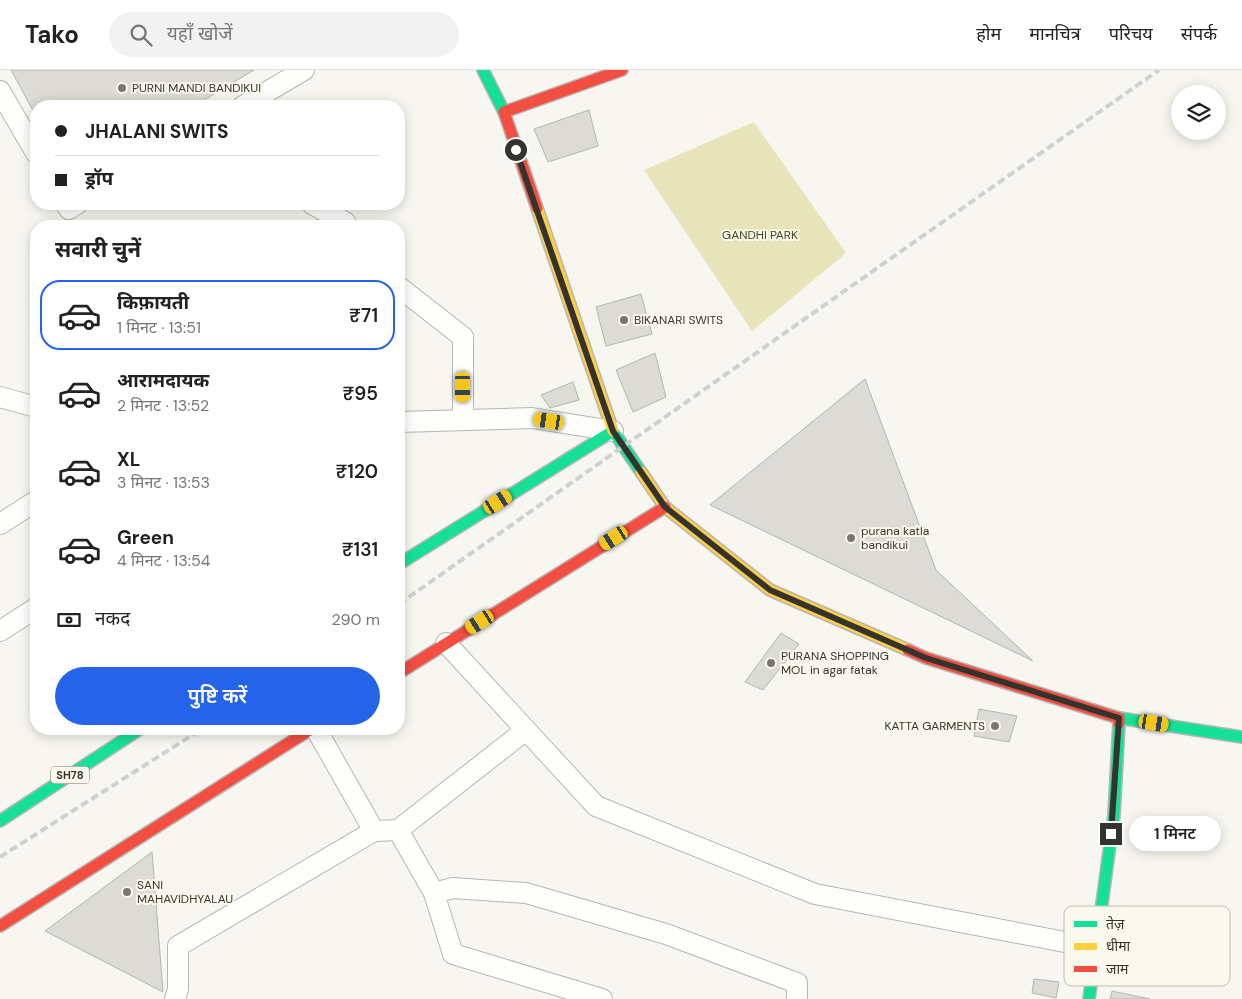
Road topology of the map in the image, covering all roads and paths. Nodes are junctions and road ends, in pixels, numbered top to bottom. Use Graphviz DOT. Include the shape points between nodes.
graph roads {
  1 [pos="304,70"];
  2 [pos="483,70"];
  3 [pos="622,70"];
  4 [pos="0,91"];
  5 [pos="254,100"];
  6 [pos="504,112"];
  7 [pos="30,143"];
  8 [pos="323,210"];
  9 [pos="341,220"];
  10 [pos="405,291"];
  11 [pos="0,397"];
  12 [pos="30,409"];
  13 [pos="462,420"];
  14 [pos="405,422"];
  15 [pos="613,431"];
  16 [pos="30,505"];
  17 [pos="665,507"];
  18 [pos="0,524"];
  19 [pos="405,560"];
  20 [pos="30,612"];
  21 [pos="0,631"];
  22 [pos="446,643"];
  23 [pos="405,669"];
  24 [pos="1119,718"];
  25 [pos="526,730"];
  26 [pos="131,735"];
  27 [pos="302,735"];
  28 [pos="319,735"];
  29 [pos="1242,737"];
  30 [pos="0,821"];
  31 [pos="398,830"];
  32 [pos="374,831"];
  33 [pos="434,893"];
  34 [pos="1102,906"];
  35 [pos="0,926"];
  36 [pos="1064,942"];
  37 [pos="1092,986"];
  38 [pos="175,999"];
  39 [pos="602,999"];
  40 [pos="797,999"];
  41 [pos="1090,999"];
  1 -- 5 [label="street"];
  2 -- 6 [label="main road"];
  3 -- 6 [label="main road"];
  4 -- 7 [label="street"];
  6 -- 15 [label="main road"];
  8 -- 9 [label="street"];
  10 -- 13 [label="street" via="463,337"];
  11 -- 12 [label="street"];
  13 -- 14 [label="street"];
  13 -- 15 [label="street" via="532,418"];
  15 -- 17 [label="main road"];
  15 -- 19 [label="main road"];
  16 -- 18 [label="street"];
  17 -- 22 [label="main road"];
  17 -- 24 [label="main road" via="770,590 926,658"];
  20 -- 21 [label="street"];
  22 -- 23 [label="main road"];
  22 -- 25 [label="street"];
  24 -- 29 [label="main road"];
  24 -- 34 [label="main road" via="1114,815"];
  25 -- 31 [label="street"];
  25 -- 36 [label="street" via="596,806 815,894"];
  26 -- 30 [label="main road, SH78"];
  27 -- 35 [label="main road"];
  28 -- 32 [label="street"];
  31 -- 32 [label="street"];
  31 -- 33 [label="street"];
  32 -- 38 [label="street" via="178,946"];
  33 -- 39 [label="street" via="453,954"];
  33 -- 40 [label="street" via="453,888 526,893 666,934 797,983"];
  37 -- 41 [label="main road"];
}
